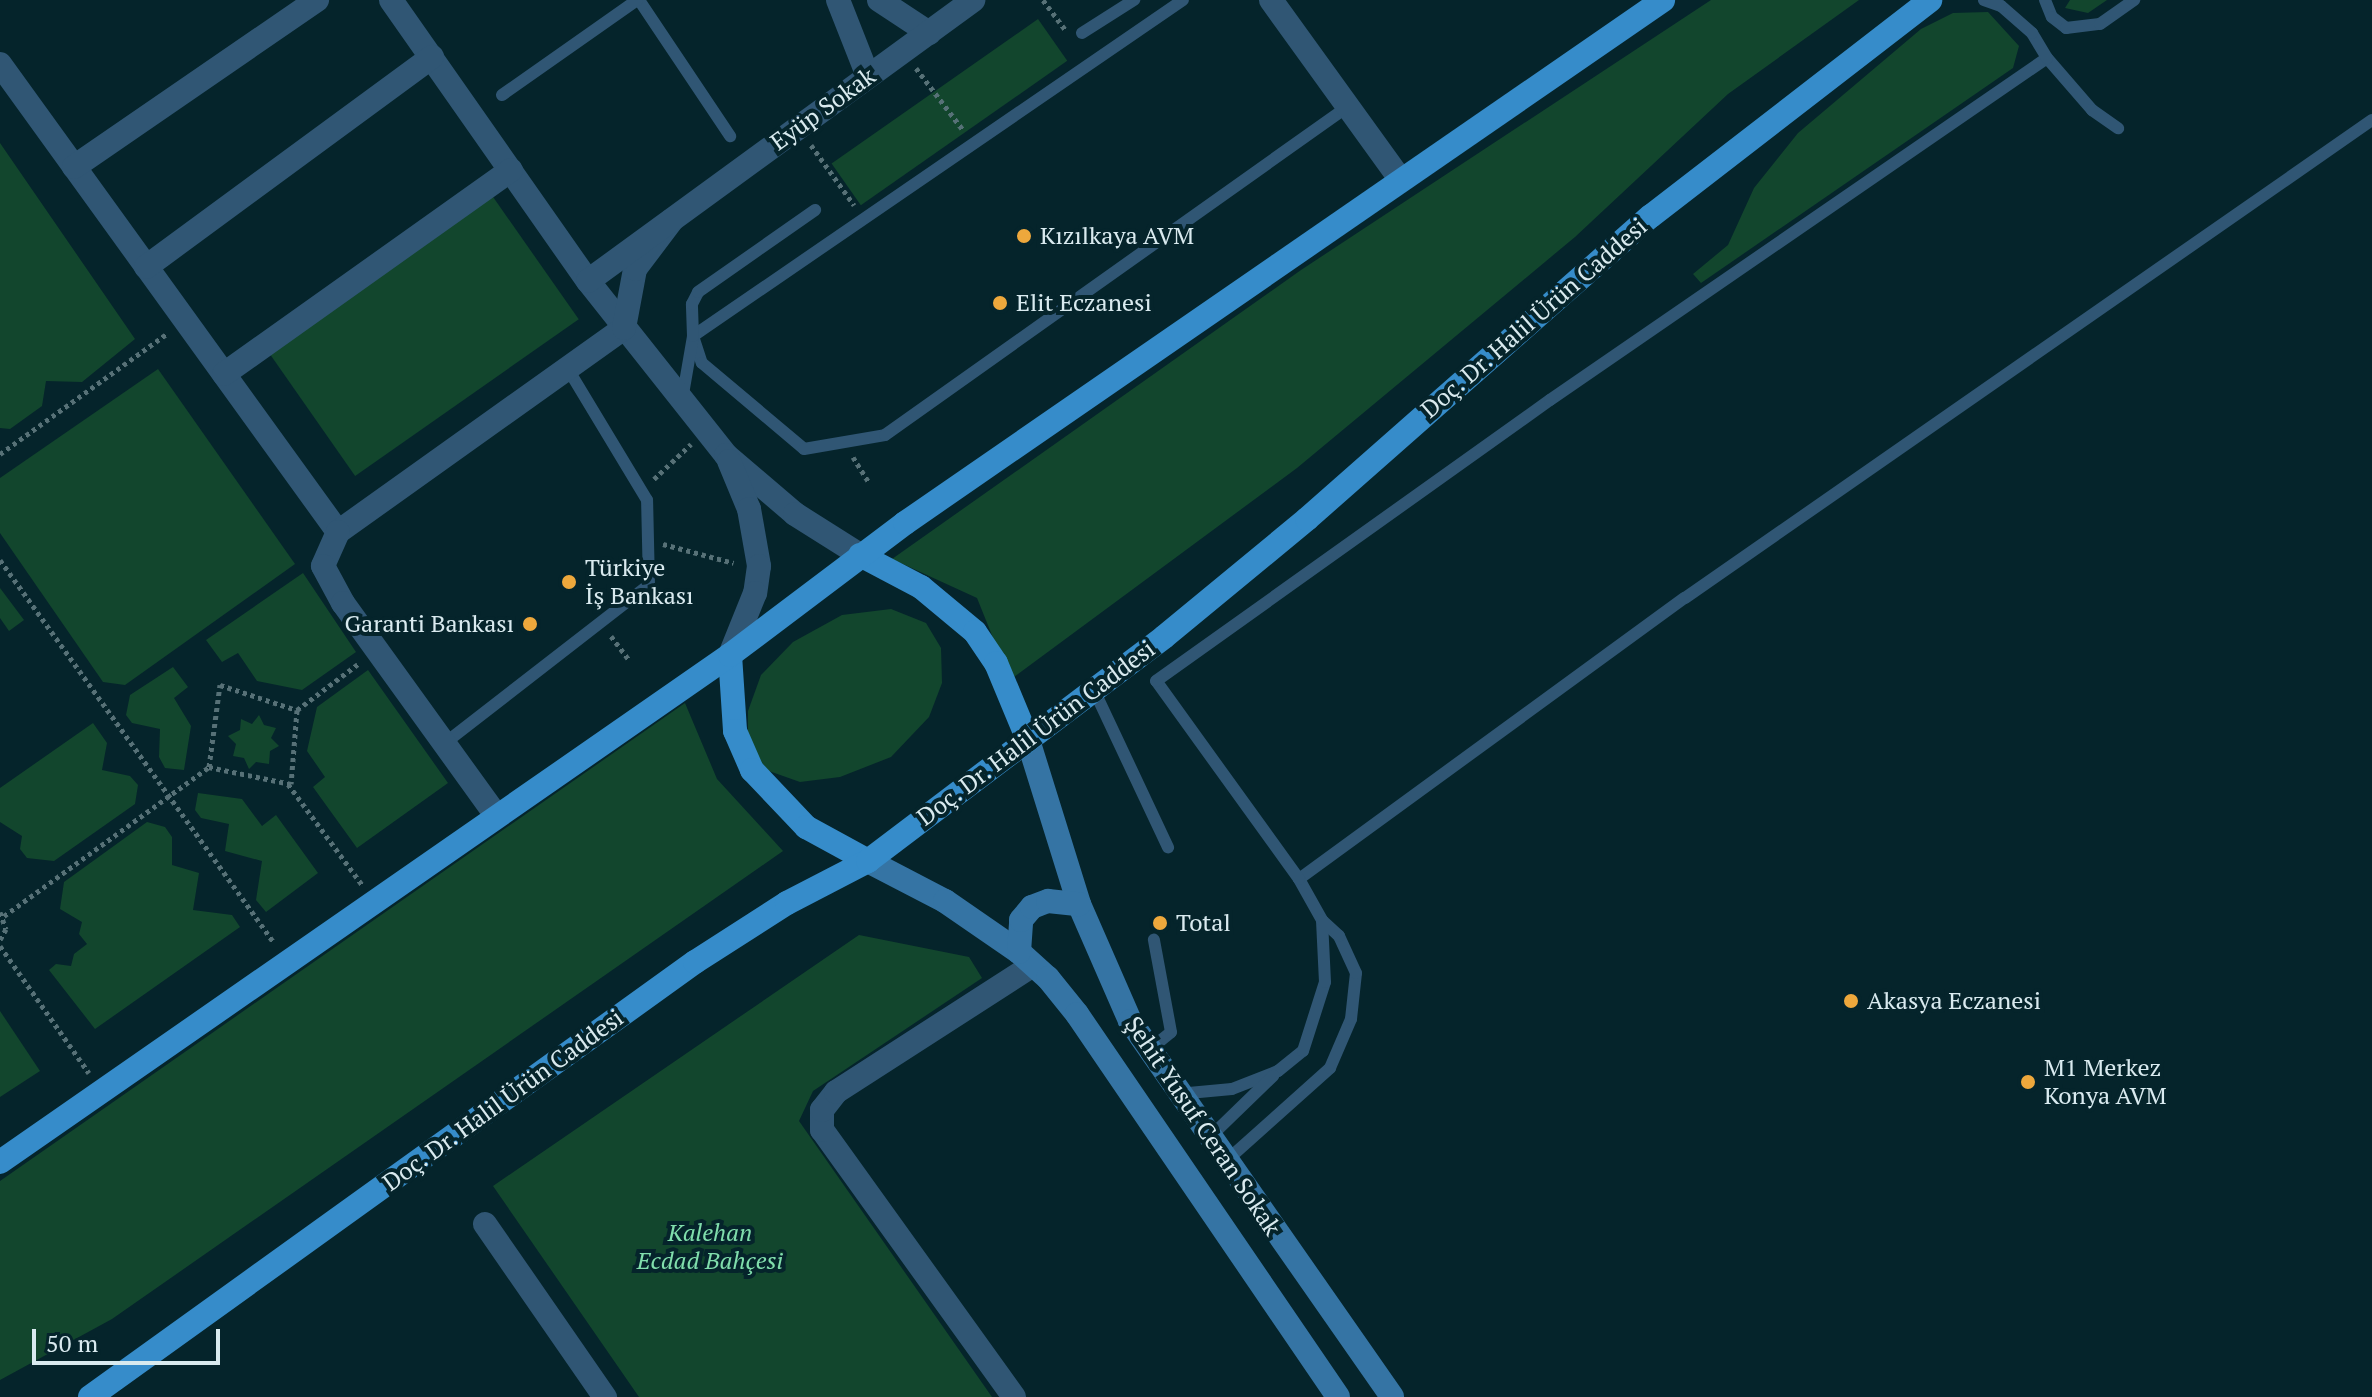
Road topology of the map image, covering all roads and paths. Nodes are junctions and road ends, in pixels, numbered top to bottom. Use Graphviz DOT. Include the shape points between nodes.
graph roads {
  1 [pos="317,0"];
  2 [pos="391,0"];
  3 [pos="638,0"];
  4 [pos="838,0"];
  5 [pos="879,0"];
  6 [pos="974,0"];
  7 [pos="1134,0"];
  8 [pos="1183,0"];
  9 [pos="1271,0"];
  10 [pos="1663,0"];
  11 [pos="1984,0"];
  12 [pos="2045,0"];
  13 [pos="2134,0"];
  14 [pos="1932,1"];
  15 [pos="929,33"];
  16 [pos="1082,33"];
  17 [pos="904,50"];
  18 [pos="432,57"];
  19 [pos="2047,58"];
  20 [pos="0,64"];
  21 [pos="868,76"];
  22 [pos="502,95"];
  23 [pos="1347,107"];
  24 [pos="2372,120"];
  25 [pos="798,127"];
  26 [pos="2118,128"];
  27 [pos="730,136"];
  28 [pos="973,144"];
  29 [pos="74,167"];
  30 [pos="511,170"];
  31 [pos="1401,180"];
  32 [pos="815,210"];
  33 [pos="864,219"];
  34 [pos="672,220"];
  35 [pos="146,267"];
  36 [pos="588,281"];
  37 [pos="185,321"];
  38 [pos="624,328"];
  39 [pos="693,336"];
  40 [pos="568,369"];
  41 [pos="224,374"];
  42 [pos="682,400"];
  43 [pos="706,430"];
  44 [pos="845,442"];
  45 [pos="0,454"];
  46 [pos="726,455"];
  47 [pos="869,483"];
  48 [pos="641,491"];
  49 [pos="338,532"];
  50 [pos="648,541"];
  51 [pos="860,555"];
  52 [pos="0,560"];
  53 [pos="759,569"];
  54 [pos="601,622"];
  55 [pos="730,655"];
  56 [pos="368,656"];
  57 [pos="630,661"];
  58 [pos="1094,690"];
  59 [pos="297,710"];
  60 [pos="1028,740"];
  61 [pos="445,743"];
  62 [pos="209,767"];
  63 [pos="287,783"];
  64 [pos="169,796"];
  65 [pos="495,814"];
  66 [pos="1168,847"];
  67 [pos="868,861"];
  68 [pos="1299,879"];
  69 [pos="373,900"];
  70 [pos="1079,904"];
  71 [pos="2,914"];
  72 [pos="1322,920"];
  73 [pos="1154,940"];
  74 [pos="0,943"];
  75 [pos="1026,958"];
  76 [pos="287,961"];
  77 [pos="1149,1050"];
  78 [pos="1278,1071"];
  79 [pos="102,1091"];
  80 [pos="1176,1094"];
  81 [pos="34,1139"];
  82 [pos="1208,1139"];
  83 [pos="0,1146"];
  84 [pos="0,1162"];
  85 [pos="1225,1162"];
  86 [pos="485,1224"];
  87 [pos="90,1397"];
  88 [pos="605,1397"];
  89 [pos="1014,1397"];
  90 [pos="1338,1397"];
  91 [pos="1392,1397"];
  1 -- 29 [label="street"];
  2 -- 18 [label="street"];
  3 -- 22 [label="lane"];
  3 -- 27 [label="lane"];
  4 -- 21 [label="street"];
  5 -- 15 [label="street"];
  6 -- 15 [label="street, Eyüp Sokak"];
  7 -- 16 [label="lane"];
  8 -- 28 [label="lane"];
  9 -- 23 [label="street"];
  10 -- 31 [label="main road"];
  11 -- 19 [label="lane" via="2001,6 2032,33"];
  12 -- 13 [label="lane" via="2052,17 2066,28 2100,24"];
  14 -- 58 [label="main road, Doç. Dr. Halil Ürün Caddesi" via="1651,216 1307,519"];
  15 -- 17 [label="street, Eyüp Sokak"];
  17 -- 21 [label="street, Eyüp Sokak"];
  17 -- 28 [label="path"];
  18 -- 30 [label="street"];
  18 -- 35 [label="street"];
  19 -- 26 [label="lane" via="2092,110"];
  19 -- 68 [label="lane" via="1550,400 1156,681"];
  20 -- 29 [label="street"];
  21 -- 25 [label="street, Eyüp Sokak"];
  23 -- 31 [label="street"];
  23 -- 44 [label="lane" via="885,435"];
  24 -- 68 [label="lane" via="1685,598"];
  25 -- 33 [label="path"];
  25 -- 34 [label="street, Eyüp Sokak"];
  28 -- 33 [label="lane"];
  29 -- 35 [label="street"];
  30 -- 36 [label="street"];
  30 -- 41 [label="street"];
  31 -- 51 [label="main road"];
  32 -- 39 [label="lane" via="698,292 692,304"];
  33 -- 39 [label="lane"];
  34 -- 36 [label="street, Eyüp Sokak"];
  34 -- 38 [label="street" via="635,269"];
  35 -- 37 [label="street"];
  36 -- 38 [label="street"];
  37 -- 41 [label="street"];
  37 -- 45 [label="path"];
  38 -- 40 [label="street"];
  38 -- 42 [label="street"];
  39 -- 42 [label="lane"];
  39 -- 44 [label="lane" via="702,363 804,449"];
  40 -- 48 [label="lane"];
  40 -- 49 [label="street"];
  41 -- 49 [label="street"];
  42 -- 43 [label="street"];
  43 -- 46 [label="street"];
  43 -- 48 [label="path"];
  44 -- 47 [label="path"];
  46 -- 51 [label="street" via="795,514"];
  46 -- 53 [label="street" via="753,523"];
  48 -- 50 [label="lane" via="647,500"];
  49 -- 61 [label="street" via="323,566 343,603"];
  50 -- 53 [label="path"];
  50 -- 54 [label="lane" via="649,585"];
  51 -- 55 [label="main road"];
  51 -- 60 [label="main road" via="921,587 975,632 996,663"];
  52 -- 64 [label="path"];
  53 -- 55 [label="street" via="747,619"];
  54 -- 57 [label="path"];
  54 -- 61 [label="lane"];
  55 -- 65 [label="main road"];
  55 -- 67 [label="main road" via="735,731 752,770 806,827"];
  56 -- 59 [label="path"];
  58 -- 60 [label="main road, Doç. Dr. Halil Ürün Caddesi"];
  58 -- 66 [label="lane"];
  59 -- 62 [label="path" via="220,685"];
  59 -- 63 [label="path"];
  60 -- 67 [label="main road, Doç. Dr. Halil Ürün Caddesi"];
  60 -- 70 [label="street, Şehit Yusuf Ceran Sokak"];
  61 -- 65 [label="street"];
  62 -- 63 [label="path"];
  62 -- 64 [label="path"];
  63 -- 69 [label="path"];
  64 -- 71 [label="path"];
  64 -- 76 [label="path"];
  65 -- 69 [label="main road"];
  67 -- 75 [label="street, Şehit Yusuf Ceran Sokak" via="945,901"];
  67 -- 87 [label="main road, Doç. Dr. Halil Ürün Caddesi" via="787,903 695,962"];
  68 -- 72 [label="lane"];
  69 -- 76 [label="main road"];
  70 -- 75 [label="street" via="1048,901 1032,907 1021,920"];
  70 -- 77 [label="street, Şehit Yusuf Ceran Sokak" via="1114,991"];
  71 -- 74 [label="path" via="6,929"];
  72 -- 78 [label="lane" via="1325,982 1303,1051"];
  72 -- 85 [label="lane" via="1339,936 1356,973 1351,1019 1330,1068"];
  73 -- 77 [label="lane" via="1171,1032"];
  74 -- 79 [label="path"];
  75 -- 89 [label="street" via="836,1092 822,1110 822,1130"];
  75 -- 90 [label="street, Şehit Yusuf Ceran Sokak" via="1077,1014"];
  76 -- 79 [label="main road"];
  77 -- 80 [label="street, Şehit Yusuf Ceran Sokak"];
  78 -- 80 [label="lane" via="1232,1089"];
  78 -- 82 [label="lane"];
  79 -- 81 [label="main road"];
  80 -- 82 [label="street, Şehit Yusuf Ceran Sokak"];
  81 -- 83 [label="street"];
  81 -- 84 [label="main road"];
  82 -- 85 [label="street, Şehit Yusuf Ceran Sokak"];
  85 -- 91 [label="street, Şehit Yusuf Ceran Sokak"];
  86 -- 88 [label="street"];
}
